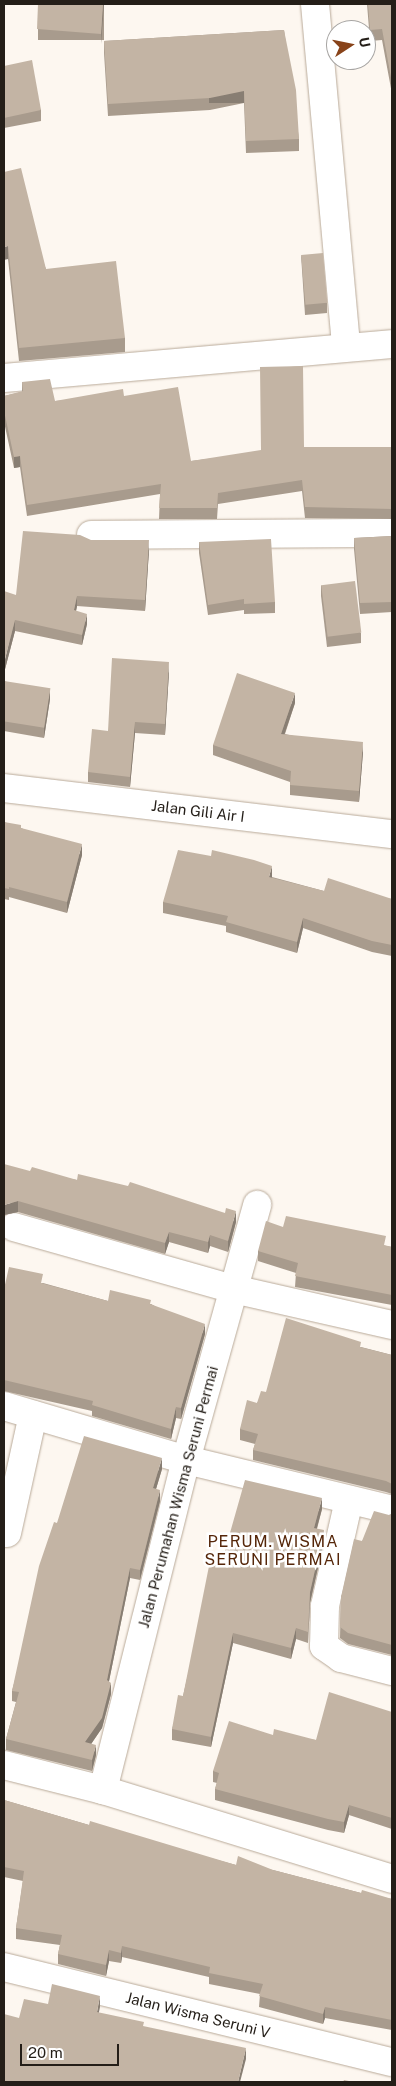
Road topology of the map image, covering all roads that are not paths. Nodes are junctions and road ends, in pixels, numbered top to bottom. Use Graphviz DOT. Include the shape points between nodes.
graph roads {
  1 [pos="315,4"];
  2 [pos="392,344"];
  3 [pos="346,346"];
  4 [pos="4,378"];
  5 [pos="392,533"];
  6 [pos="91,535"];
  7 [pos="4,788"];
  8 [pos="392,834"];
  9 [pos="257,1204"];
  10 [pos="14,1227"];
  11 [pos="233,1289"];
  12 [pos="392,1325"];
  13 [pos="4,1406"];
  14 [pos="33,1415"];
  15 [pos="186,1460"];
  16 [pos="349,1500"];
  17 [pos="392,1510"];
  18 [pos="7,1533"];
  19 [pos="392,1671"];
  20 [pos="4,1765"];
  21 [pos="103,1790"];
  22 [pos="392,1879"];
  23 [pos="4,1967"];
  24 [pos="392,2062"];
  1 -- 3 [label="street" via="324,133"];
  2 -- 3 [label="street"];
  3 -- 4 [label="street" via="167,366"];
  5 -- 6 [label="street"];
  7 -- 8 [label="street, Jalan Gili Air I"];
  9 -- 11 [label="street, Jalan Perumahan Wisma Seruni Permai"];
  10 -- 11 [label="street"];
  11 -- 12 [label="street"];
  11 -- 15 [label="street, Jalan Perumahan Wisma Seruni Permai"];
  13 -- 14 [label="street"];
  14 -- 15 [label="street"];
  14 -- 18 [label="street"];
  15 -- 16 [label="street"];
  15 -- 21 [label="street, Jalan Perumahan Wisma Seruni Permai"];
  16 -- 17 [label="street"];
  16 -- 19 [label="street" via="325,1606 324,1646 341,1658"];
  20 -- 21 [label="street"];
  21 -- 22 [label="street"];
  23 -- 24 [label="street, Jalan Wisma Seruni V"];
}
